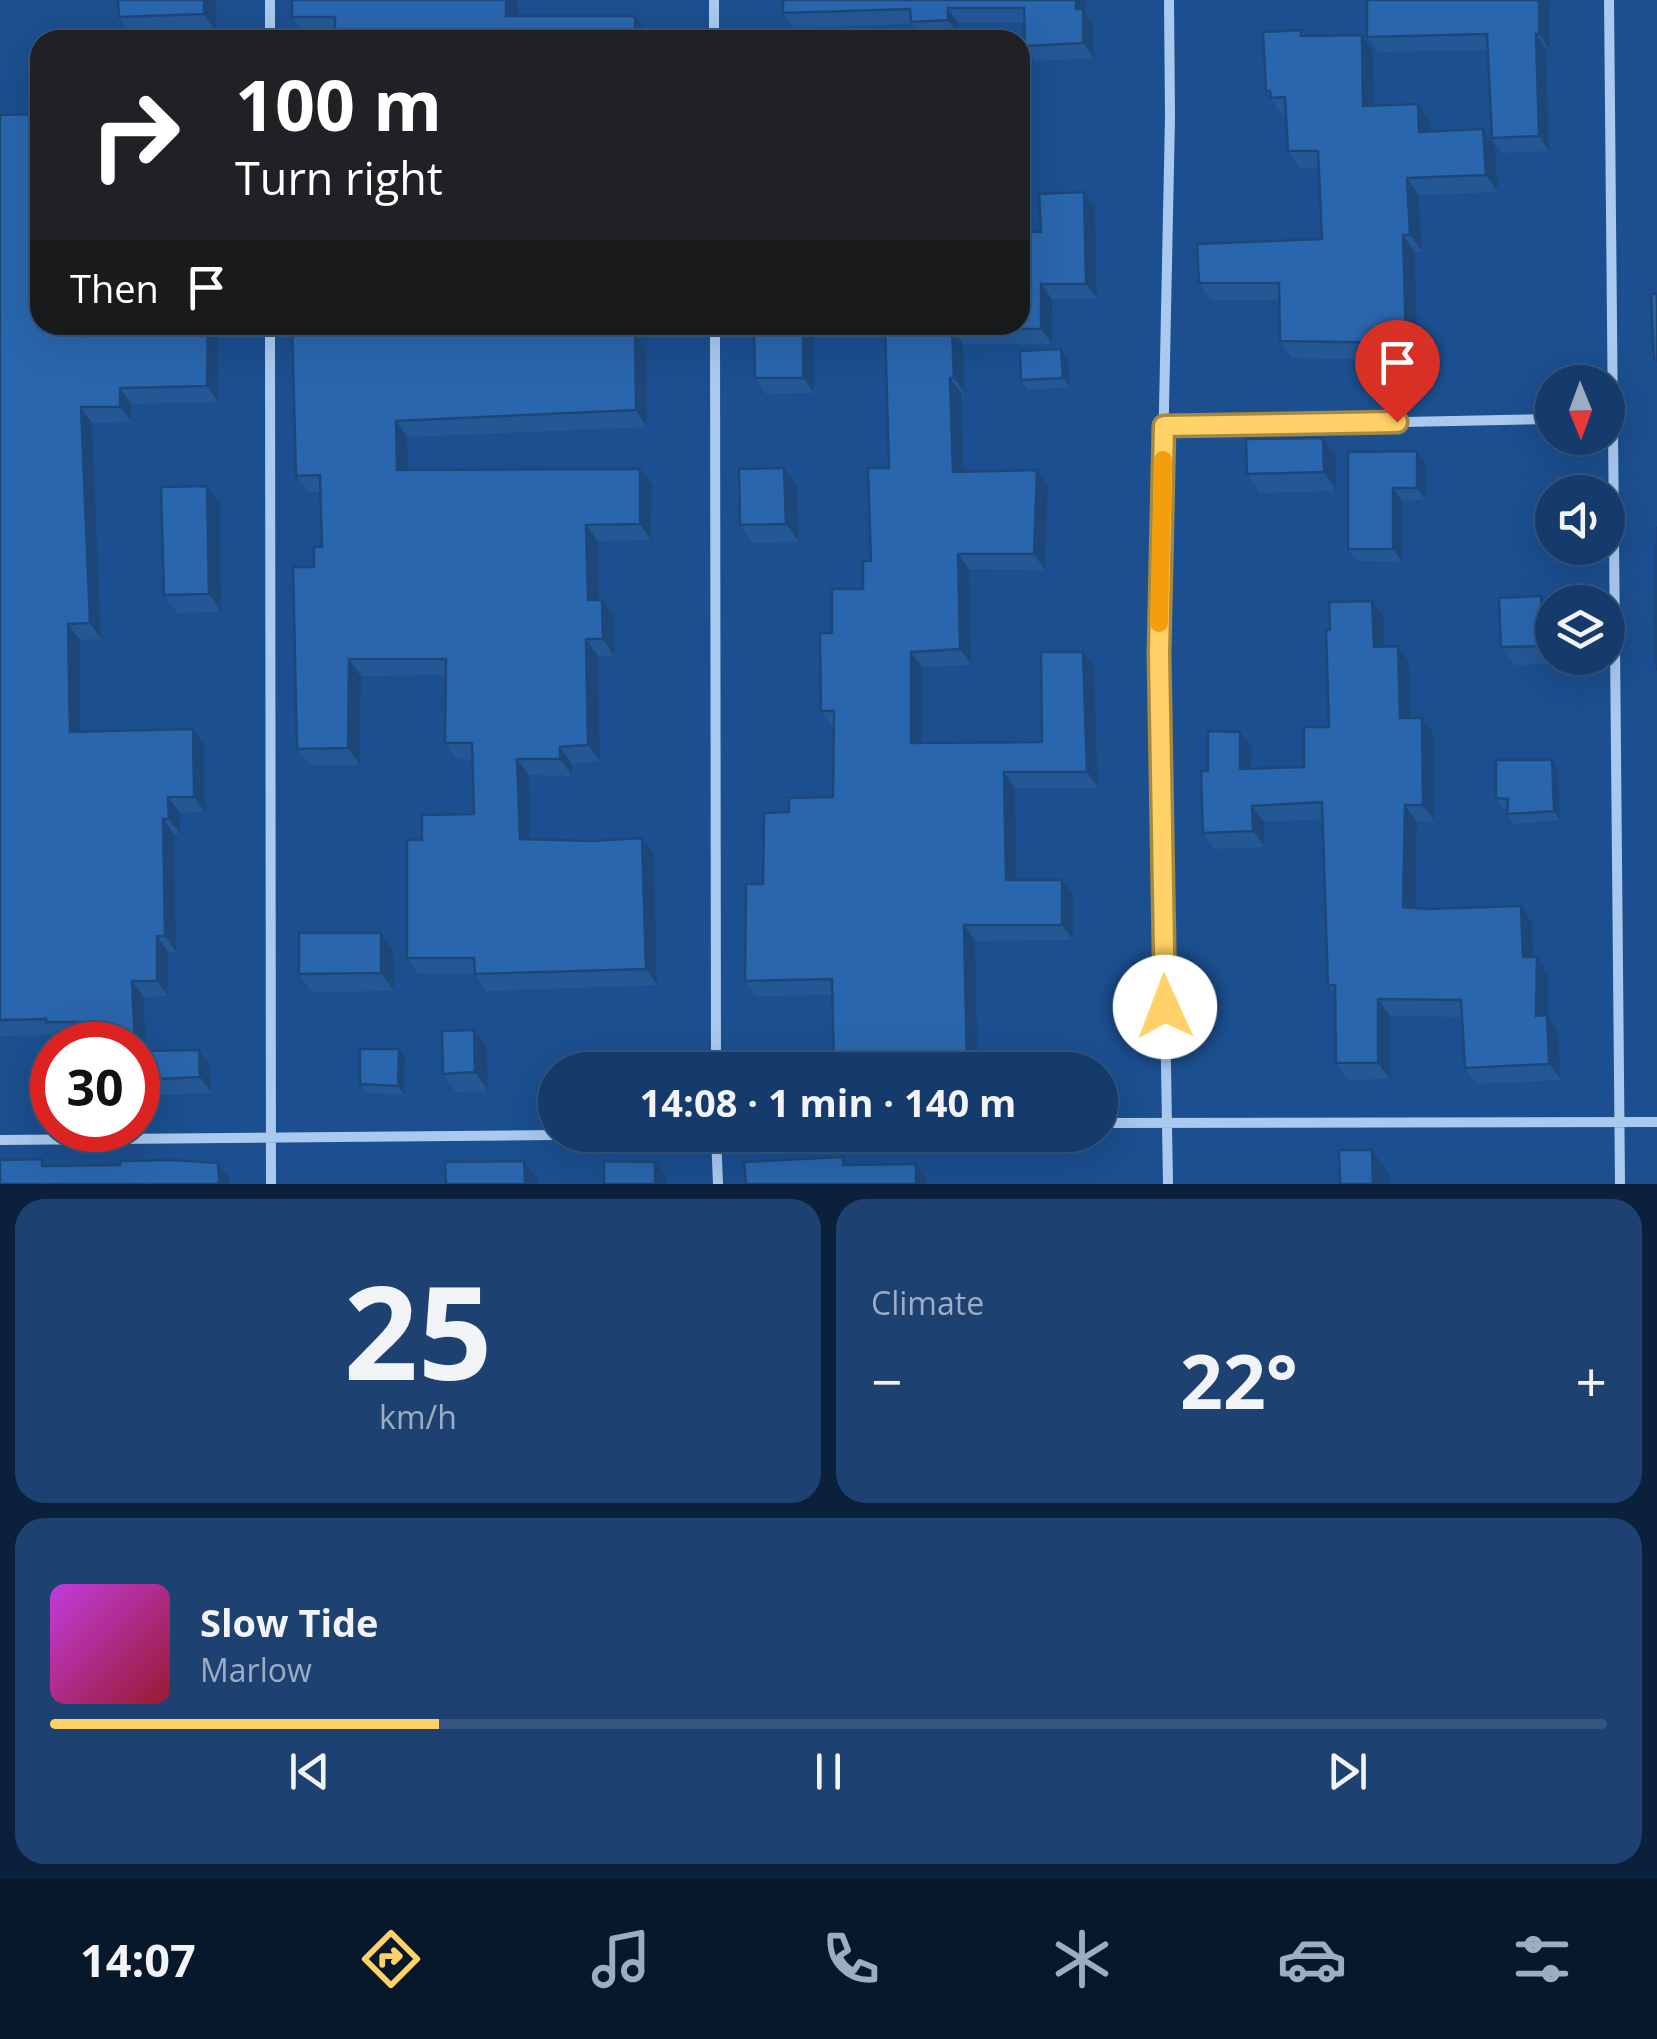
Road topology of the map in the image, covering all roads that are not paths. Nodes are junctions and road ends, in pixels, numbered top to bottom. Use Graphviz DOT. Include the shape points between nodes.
graph roads {
  1 [pos="270,0"];
  2 [pos="714,0"];
  3 [pos="1169,0"];
  4 [pos="1609,0"];
  5 [pos="270,30"];
  6 [pos="714,30"];
  7 [pos="270,335"];
  8 [pos="715,335"];
  9 [pos="1611,365"];
  10 [pos="1535,419"];
  11 [pos="1164,426"];
  12 [pos="1611,455"];
  13 [pos="716,1052"];
  14 [pos="1168,1121"];
  15 [pos="1118,1122"];
  16 [pos="1620,1122"];
  17 [pos="1657,1122"];
  18 [pos="270,1135"];
  19 [pos="538,1135"];
  20 [pos="0,1140"];
  21 [pos="717,1152"];
  22 [pos="271,1184"];
  23 [pos="718,1184"];
  24 [pos="1168,1184"];
  25 [pos="1620,1184"];
  1 -- 5 [label="street"];
  2 -- 6 [label="street"];
  3 -- 11 [label="street"];
  4 -- 9 [label="street"];
  7 -- 18 [label="street"];
  8 -- 13 [label="street"];
  10 -- 11 [label="street"];
  11 -- 14 [label="street" via="1159,653"];
  12 -- 16 [label="street"];
  14 -- 15 [label="street"];
  14 -- 16 [label="street"];
  14 -- 24 [label="street"];
  16 -- 17 [label="street"];
  16 -- 25 [label="street"];
  18 -- 19 [label="street"];
  18 -- 20 [label="street"];
  18 -- 22 [label="street"];
  21 -- 23 [label="street"];
}
